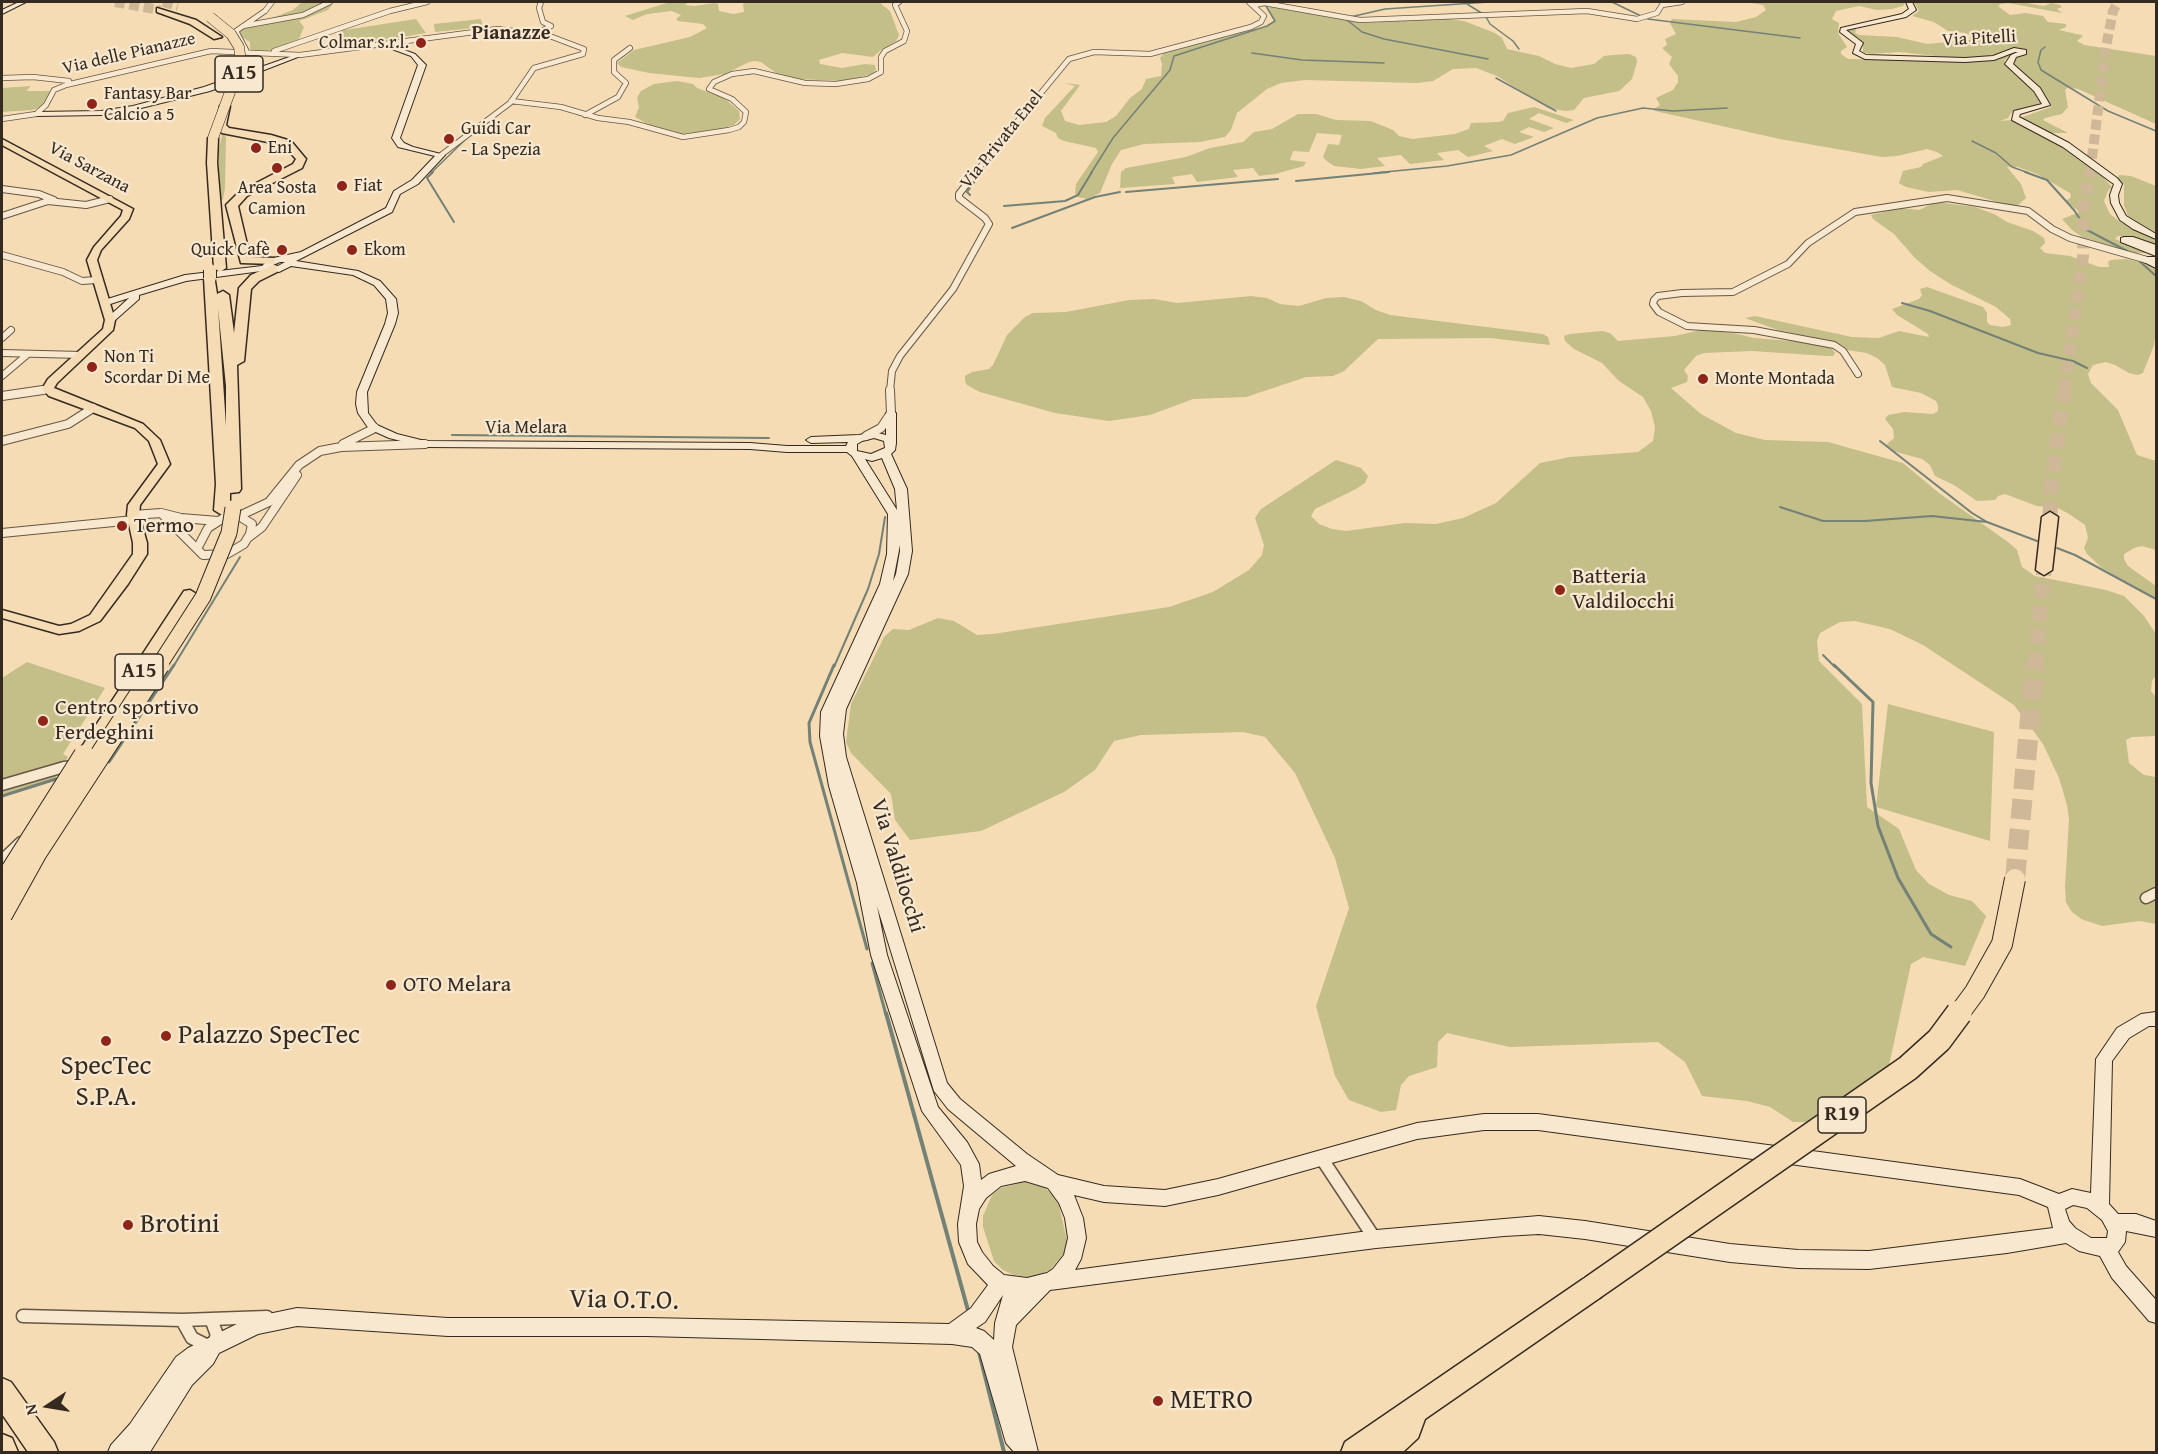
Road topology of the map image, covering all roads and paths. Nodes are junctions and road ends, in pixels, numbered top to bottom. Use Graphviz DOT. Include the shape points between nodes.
graph roads {
  1 [pos="22,2"];
  2 [pos="272,2"];
  3 [pos="330,2"];
  4 [pos="427,2"];
  5 [pos="541,2"];
  6 [pos="899,2"];
  7 [pos="1682,2"];
  8 [pos="1909,2"];
  9 [pos="1259,3"];
  10 [pos="160,10"];
  11 [pos="2,12"];
  12 [pos="206,16"];
  13 [pos="243,26"];
  14 [pos="536,34"];
  15 [pos="383,44"];
  16 [pos="630,48"];
  17 [pos="248,52"];
  18 [pos="269,53"];
  19 [pos="300,55"];
  20 [pos="2,78"];
  21 [pos="59,81"];
  22 [pos="81,82"];
  23 [pos="57,88"];
  24 [pos="511,101"];
  25 [pos="225,106"];
  26 [pos="36,114"];
  27 [pos="585,115"];
  28 [pos="2,117"];
  29 [pos="209,139"];
  30 [pos="2,142"];
  31 [pos="441,155"];
  32 [pos="2,189"];
  33 [pos="228,198"];
  34 [pos="110,199"];
  35 [pos="56,201"];
  36 [pos="2,216"];
  37 [pos="2157,237"];
  38 [pos="218,238"];
  39 [pos="2157,248"];
  40 [pos="313,249"];
  41 [pos="2157,253"];
  42 [pos="2,255"];
  43 [pos="2152,260"];
  44 [pos="278,264"];
  45 [pos="2157,266"];
  46 [pos="329,268"];
  47 [pos="215,273"];
  48 [pos="96,280"];
  49 [pos="132,296"];
  50 [pos="102,297"];
  51 [pos="110,320"];
  52 [pos="11,330"];
  53 [pos="2,338"];
  54 [pos="2,353"];
  55 [pos="28,354"];
  56 [pos="81,355"];
  57 [pos="1858,374"];
  58 [pos="2,376"];
  59 [pos="233,386"];
  60 [pos="48,389"];
  61 [pos="2,396"];
  62 [pos="93,408"];
  63 [pos="891,413"];
  64 [pos="377,428"];
  65 [pos="862,437"];
  66 [pos="2,441"];
  67 [pos="425,444"];
  68 [pos="750,446"];
  69 [pos="341,447"];
  70 [pos="889,448"];
  71 [pos="326,449"];
  72 [pos="854,452"];
  73 [pos="305,460"];
  74 [pos="229,483"];
  75 [pos="161,513"];
  76 [pos="228,514"];
  77 [pos="133,518"];
  78 [pos="2050,518"];
  79 [pos="2,533"];
  80 [pos="248,538"];
  81 [pos="200,552"];
  82 [pos="227,554"];
  83 [pos="2044,570"];
  84 [pos="206,576"];
  85 [pos="2,614"];
  86 [pos="84,766"];
  87 [pos="2,785"];
  88 [pos="2,860"];
  89 [pos="2015,879"];
  90 [pos="2,885"];
  91 [pos="2157,893"];
  92 [pos="2146,898"];
  93 [pos="2,915"];
  94 [pos="2157,1019"];
  95 [pos="1322,1159"];
  96 [pos="1050,1180"];
  97 [pos="2059,1203"];
  98 [pos="970,1206"];
  99 [pos="2100,1207"];
  100 [pos="2114,1222"];
  101 [pos="2157,1229"];
  102 [pos="2068,1234"];
  103 [pos="1376,1239"];
  104 [pos="2105,1248"];
  105 [pos="1047,1282"];
  106 [pos="1007,1285"];
  107 [pos="2157,1314"];
  108 [pos="23,1316"];
  109 [pos="297,1317"];
  110 [pos="211,1319"];
  111 [pos="182,1320"];
  112 [pos="1005,1323"];
  113 [pos="952,1334"];
  114 [pos="192,1338"];
  115 [pos="212,1348"];
  116 [pos="183,1364"];
  117 [pos="2,1391"];
  118 [pos="1417,1410"];
  119 [pos="2,1448"];
  120 [pos="4,1452"];
  121 [pos="44,1452"];
  122 [pos="118,1452"];
  123 [pos="139,1452"];
  124 [pos="1029,1452"];
  125 [pos="1355,1452"];
  126 [pos="1385,1452"];
  1 -- 11 [label="street"];
  2 -- 13 [label="street"];
  3 -- 13 [label="street" via="303,15"];
  4 -- 18 [label="street" via="390,10"];
  5 -- 14 [label="street" via="543,22 551,26"];
  6 -- 27 [label="street" via="895,5 907,31 904,41 885,51 881,72 868,79 815,84 754,71 714,82 709,89 732,99 746,112 747,117 739,127 683,137"];
  7 -- 9 [label="street" via="1662,5 1657,13 1637,19 1587,11 1360,20"];
  8 -- 37 [label="street, Via Pitelli" via="1913,10 1904,16 1843,29 1859,42 1855,52 1865,57 1965,60 2024,51 2013,56 2009,64 2037,90 2046,105 2017,113 2015,118 2066,145 2114,180 2118,184 2115,203 2123,218"];
  9 -- 63 [label="street, Via Privata Enel" via="1264,19 1251,27 1150,54 1094,52 1069,58 959,194 988,224 953,289 892,371"];
  10 -- 29 [label="highway, A15 / A15" via="193,22 217,37 230,58 230,71"];
  12 -- 25 [label="highway, A15 / A15, bridge" via="231,34 241,54 239,73"];
  13 -- 17 [label="street" via="236,32"];
  14 -- 15 [label="street, Via delle Pianazze" via="494,29"];
  14 -- 24 [label="street, Via delle Pianazze" via="576,45 584,49 583,54 534,68"];
  15 -- 19 [label="street, Via delle Pianazze"];
  15 -- 31 [label="street, Via delle Pianazze" via="413,55 422,65 396,138 411,149"];
  16 -- 27 [label="street" via="614,60 614,72 626,83 618,97"];
  17 -- 18 [label="street, Via delle Pianazze"];
  17 -- 22 [label="street, Via delle Pianazze" via="202,53"];
  18 -- 19 [label="street, Via delle Pianazze"];
  19 -- 26 [label="street, Via delle Pianazze" via="207,88 133,108 101,113"];
  20 -- 21 [label="street, Via delle Pianazze"];
  21 -- 22 [label="street, Via delle Pianazze"];
  21 -- 23 [label="street"];
  22 -- 23 [label="street, Via delle Pianazze"];
  23 -- 26 [label="street, Via delle Pianazze"];
  24 -- 27 [label="street" via="561,107"];
  24 -- 31 [label="street, Via delle Pianazze"];
  25 -- 29 [label="highway, A15 / A15, bridge"];
  25 -- 44 [label="highway" via="221,126 226,131 281,141 294,147 302,159 298,166 243,194 232,205 245,260"];
  26 -- 28 [label="street"];
  29 -- 38 [label="highway, A15"];
  29 -- 47 [label="highway, A15" via="203,163"];
  30 -- 34 [label="main road, Via Sarzana"];
  31 -- 40 [label="street, Via delle Pianazze" via="415,182 397,193 389,210"];
  32 -- 35 [label="street" via="48,196"];
  33 -- 38 [label="highway" via="221,206 222,228"];
  34 -- 35 [label="street" via="87,205"];
  34 -- 48 [label="main road, Via Sarzana" via="129,212 93,255"];
  35 -- 36 [label="street"];
  38 -- 47 [label="highway, A15"];
  39 -- 41 [label="street" via="2124,240"];
  40 -- 44 [label="street, Via delle Pianazze"];
  40 -- 46 [label="street" via="311,257 315,262"];
  42 -- 48 [label="street" via="82,281"];
  43 -- 45 [label="street"];
  43 -- 57 [label="street" via="2070,238 2028,211 1947,198 1855,212 1808,243 1788,264 1733,292 1682,293 1654,300 1659,312 1687,326 1754,330 1834,345 1843,351"];
  44 -- 46 [label="street, Via delle Pianazze"];
  44 -- 49 [label="street, Via delle Pianazze" via="190,277"];
  44 -- 59 [label="highway" via="245,288"];
  46 -- 64 [label="street, Via delle Pianazze" via="368,279 382,287 391,299 390,324 362,392 361,404 368,421"];
  47 -- 59 [label="highway, A15"];
  47 -- 74 [label="highway, A15"];
  48 -- 50 [label="main road, Via Sarzana"];
  49 -- 50 [label="street, Via delle Pianazze" via="118,303"];
  49 -- 51 [label="street, Via delle Pianazze"];
  50 -- 51 [label="main road, Via Sarzana"];
  51 -- 56 [label="main road" via="108,330"];
  52 -- 53 [label="street"];
  54 -- 55 [label="street"];
  55 -- 56 [label="street"];
  55 -- 58 [label="street"];
  56 -- 60 [label="main road"];
  59 -- 74 [label="highway, A15"];
  60 -- 61 [label="street"];
  60 -- 62 [label="main road"];
  62 -- 66 [label="street" via="68,424"];
  62 -- 77 [label="main road" via="140,426 161,451 164,464 134,505"];
  63 -- 65 [label="street" via="881,428"];
  63 -- 70 [label="street"];
  64 -- 67 [label="street"];
  64 -- 69 [label="street" via="366,441"];
  64 -- 71 [label="street"];
  65 -- 68 [label="street"];
  65 -- 70 [label="street" via="882,436"];
  65 -- 72 [label="street" via="852,443"];
  67 -- 68 [label="street, Via Melara"];
  67 -- 69 [label="street, Via Melara"];
  68 -- 72 [label="street"];
  69 -- 71 [label="street, Via Melara"];
  70 -- 72 [label="street" via="872,458"];
  70 -- 96 [label="street, Via Valdilocchi" via="901,489 906,551 902,574 839,710 839,757 940,1086 954,1104"];
  71 -- 73 [label="street, Via Melara"];
  72 -- 98 [label="street, Via Valdilocchi" via="894,514 893,554 886,584 828,712 827,736 879,953 931,1111 970,1164"];
  73 -- 76 [label="street, Via Melara" via="268,502"];
  73 -- 80 [label="street, Via Melara" via="262,527"];
  74 -- 76 [label="highway, A15 / A15"];
  75 -- 76 [label="street" via="181,518"];
  75 -- 77 [label="street"];
  75 -- 81 [label="street"];
  76 -- 80 [label="street" via="247,519 252,525"];
  76 -- 81 [label="street" via="208,528"];
  76 -- 90 [label="highway, A15 / A15, bridge" via="190,595"];
  76 -- 93 [label="highway, A15 / A15, bridge" via="229,533 203,597 37,852"];
  77 -- 79 [label="street"];
  77 -- 85 [label="main road" via="140,554 95,618 59,630"];
  78 -- 83 [label="highway"];
  80 -- 82 [label="street, Via Melara"];
  81 -- 82 [label="street"];
  81 -- 84 [label="street"];
  82 -- 84 [label="street"];
  84 -- 86 [label="street" via="187,612"];
  86 -- 87 [label="street" via="64,767"];
  86 -- 88 [label="street" via="53,812"];
  89 -- 118 [label="highway, R19, bridge" via="2002,944 1986,973 1939,1040 1908,1068"];
  91 -- 92 [label="street"];
  94 -- 99 [label="street" via="2147,1019 2123,1033 2104,1059"];
  95 -- 96 [label="street" via="1165,1198 1104,1194"];
  95 -- 97 [label="street" via="1417,1131 1484,1122 1538,1122 2020,1187"];
  95 -- 103 [label="street"];
  96 -- 98 [label="street" via="1025,1173 1006,1176 987,1185"];
  96 -- 105 [label="street" via="1071,1207 1077,1238 1066,1268"];
  97 -- 99 [label="street" via="2072,1197"];
  97 -- 102 [label="street" via="2057,1217"];
  98 -- 106 [label="street" via="968,1242 980,1265"];
  99 -- 100 [label="street"];
  100 -- 101 [label="street"];
  100 -- 104 [label="street" via="2118,1236"];
  102 -- 103 [label="street" via="1869,1260 1730,1253 1539,1225"];
  102 -- 104 [label="street" via="2086,1245"];
  103 -- 105 [label="street"];
  104 -- 107 [label="street" via="2119,1272"];
  105 -- 106 [label="street" via="1027,1287"];
  105 -- 112 [label="street"];
  106 -- 112 [label="street"];
  106 -- 113 [label="street" via="978,1315"];
  108 -- 111 [label="street, Via O.T.O."];
  109 -- 110 [label="street, Via O.T.O."];
  109 -- 113 [label="street, Via O.T.O." via="448,1327"];
  109 -- 115 [label="street, Via O.T.O." via="256,1325"];
  110 -- 111 [label="street, Via O.T.O."];
  110 -- 115 [label="street" via="217,1335"];
  111 -- 114 [label="street"];
  112 -- 124 [label="street" via="1002,1347"];
  113 -- 124 [label="street, Via O.T.O." via="977,1338 988,1348 1013,1436"];
  114 -- 115 [label="street"];
  114 -- 116 [label="street"];
  115 -- 116 [label="street, Via O.T.O."];
  115 -- 123 [label="street" via="185,1378"];
  116 -- 122 [label="street"];
  117 -- 121 [label="highway"];
  118 -- 125 [label="highway, R19"];
  118 -- 126 [label="highway" via="1408,1428"];
  119 -- 120 [label="highway"];
}
